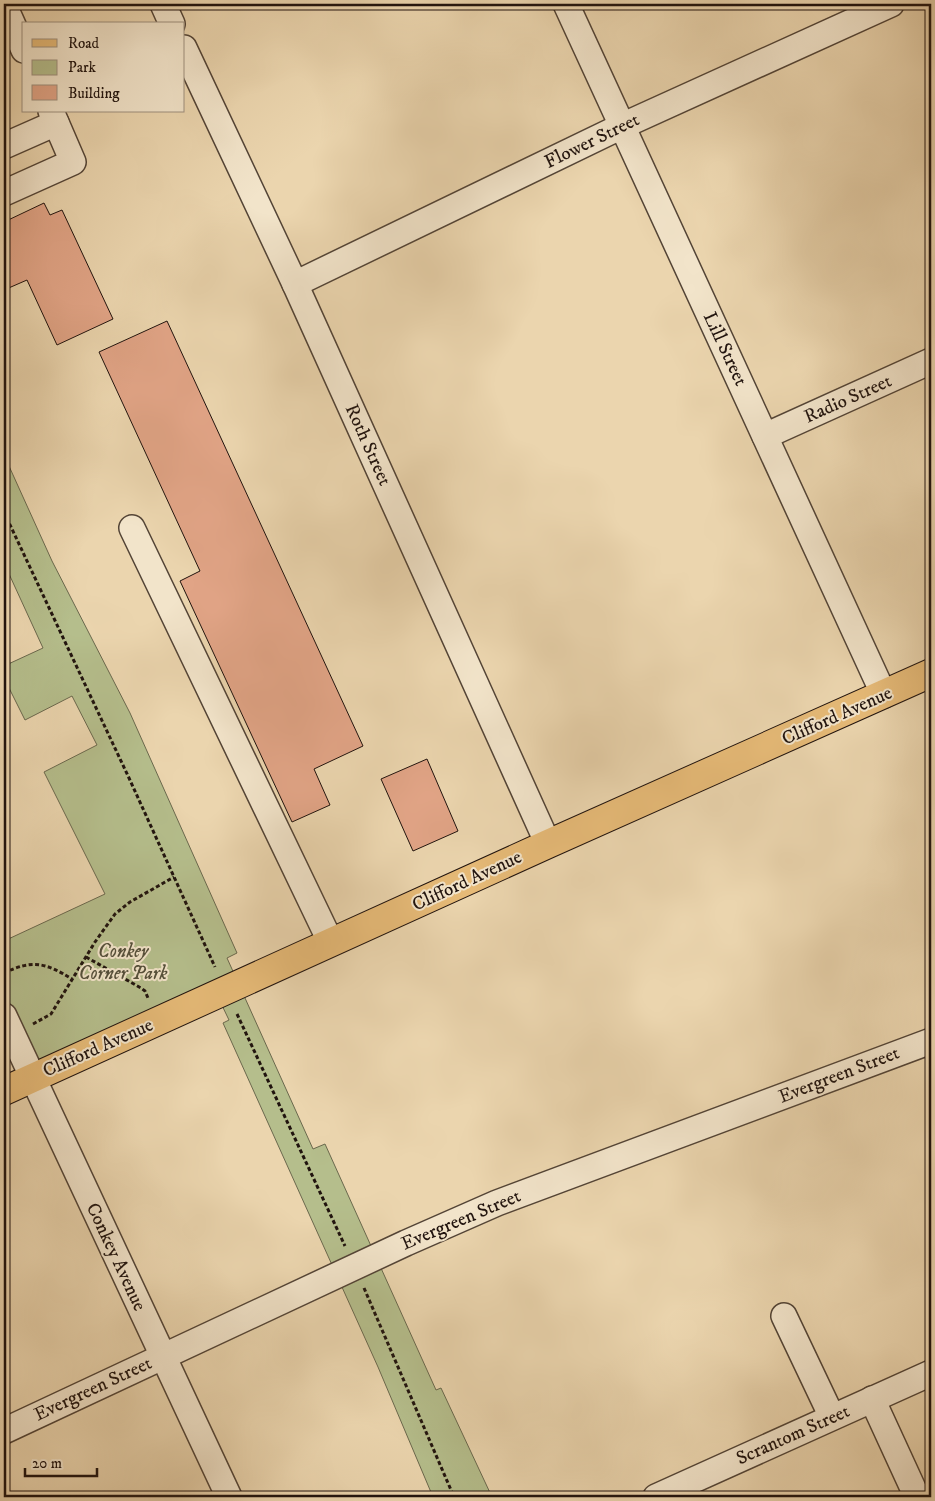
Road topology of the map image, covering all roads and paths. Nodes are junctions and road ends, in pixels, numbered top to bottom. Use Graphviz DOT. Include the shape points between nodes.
graph roads {
  1 [pos="163,4"];
  2 [pos="566,4"];
  3 [pos="891,4"];
  4 [pos="4,5"];
  5 [pos="171,22"];
  6 [pos="22,46"];
  7 [pos="185,50"];
  8 [pos="54,117"];
  9 [pos="622,126"];
  10 [pos="4,146"];
  11 [pos="4,193"];
  12 [pos="295,284"];
  13 [pos="931,361"];
  14 [pos="765,436"];
  15 [pos="132,528"];
  16 [pos="931,673"];
  17 [pos="884,695"];
  18 [pos="548,844"];
  19 [pos="174,878"];
  20 [pos="331,943"];
  21 [pos="86,957"];
  22 [pos="4,973"];
  23 [pos="72,979"];
  24 [pos="158,1021"];
  25 [pos="8,1025"];
  26 [pos="931,1041"];
  27 [pos="32,1078"];
  28 [pos="4,1091"];
  29 [pos="784,1316"];
  30 [pos="163,1356"];
  31 [pos="931,1373"];
  32 [pos="872,1400"];
  33 [pos="832,1417"];
  34 [pos="4,1431"];
  35 [pos="229,1497"];
  36 [pos="656,1497"];
  37 [pos="917,1497"];
  1 -- 5 [label="street"];
  2 -- 9 [label="street, Lill Street"];
  3 -- 9 [label="street, Flower Street"];
  4 -- 6 [label="street"];
  7 -- 12 [label="street, Roth Street"];
  8 -- 10 [label="street"];
  8 -- 11 [label="street" via="73,162"];
  9 -- 12 [label="street, Flower Street"];
  9 -- 14 [label="street, Lill Street"];
  12 -- 18 [label="street, Roth Street"];
  13 -- 14 [label="street, Radio Street"];
  14 -- 17 [label="street, Lill Street"];
  15 -- 20 [label="street"];
  16 -- 17 [label="main road, Clifford Avenue"];
  17 -- 18 [label="main road, Clifford Avenue"];
  18 -- 20 [label="main road, Clifford Avenue"];
  19 -- 21 [label="path" via="137,897 115,914"];
  20 -- 24 [label="main road, Clifford Avenue"];
  21 -- 23 [label="path"];
  21 -- 24 [label="path" via="145,991"];
  22 -- 23 [label="path" via="29,964 41,964"];
  23 -- 25 [label="path" via="51,1014 43,1020"];
  24 -- 27 [label="main road, Clifford Avenue"];
  25 -- 27 [label="street, Conkey Avenue"];
  26 -- 30 [label="street, Evergreen Street" via="497,1204 406,1242"];
  27 -- 28 [label="main road, Clifford Avenue"];
  27 -- 30 [label="street, Conkey Avenue"];
  29 -- 33 [label="street"];
  30 -- 34 [label="street, Evergreen Street"];
  30 -- 35 [label="street, Conkey Avenue"];
  31 -- 32 [label="street, Scrantom Street"];
  32 -- 33 [label="street, Scrantom Street"];
  32 -- 37 [label="street"];
  33 -- 36 [label="street, Scrantom Street"];
}
